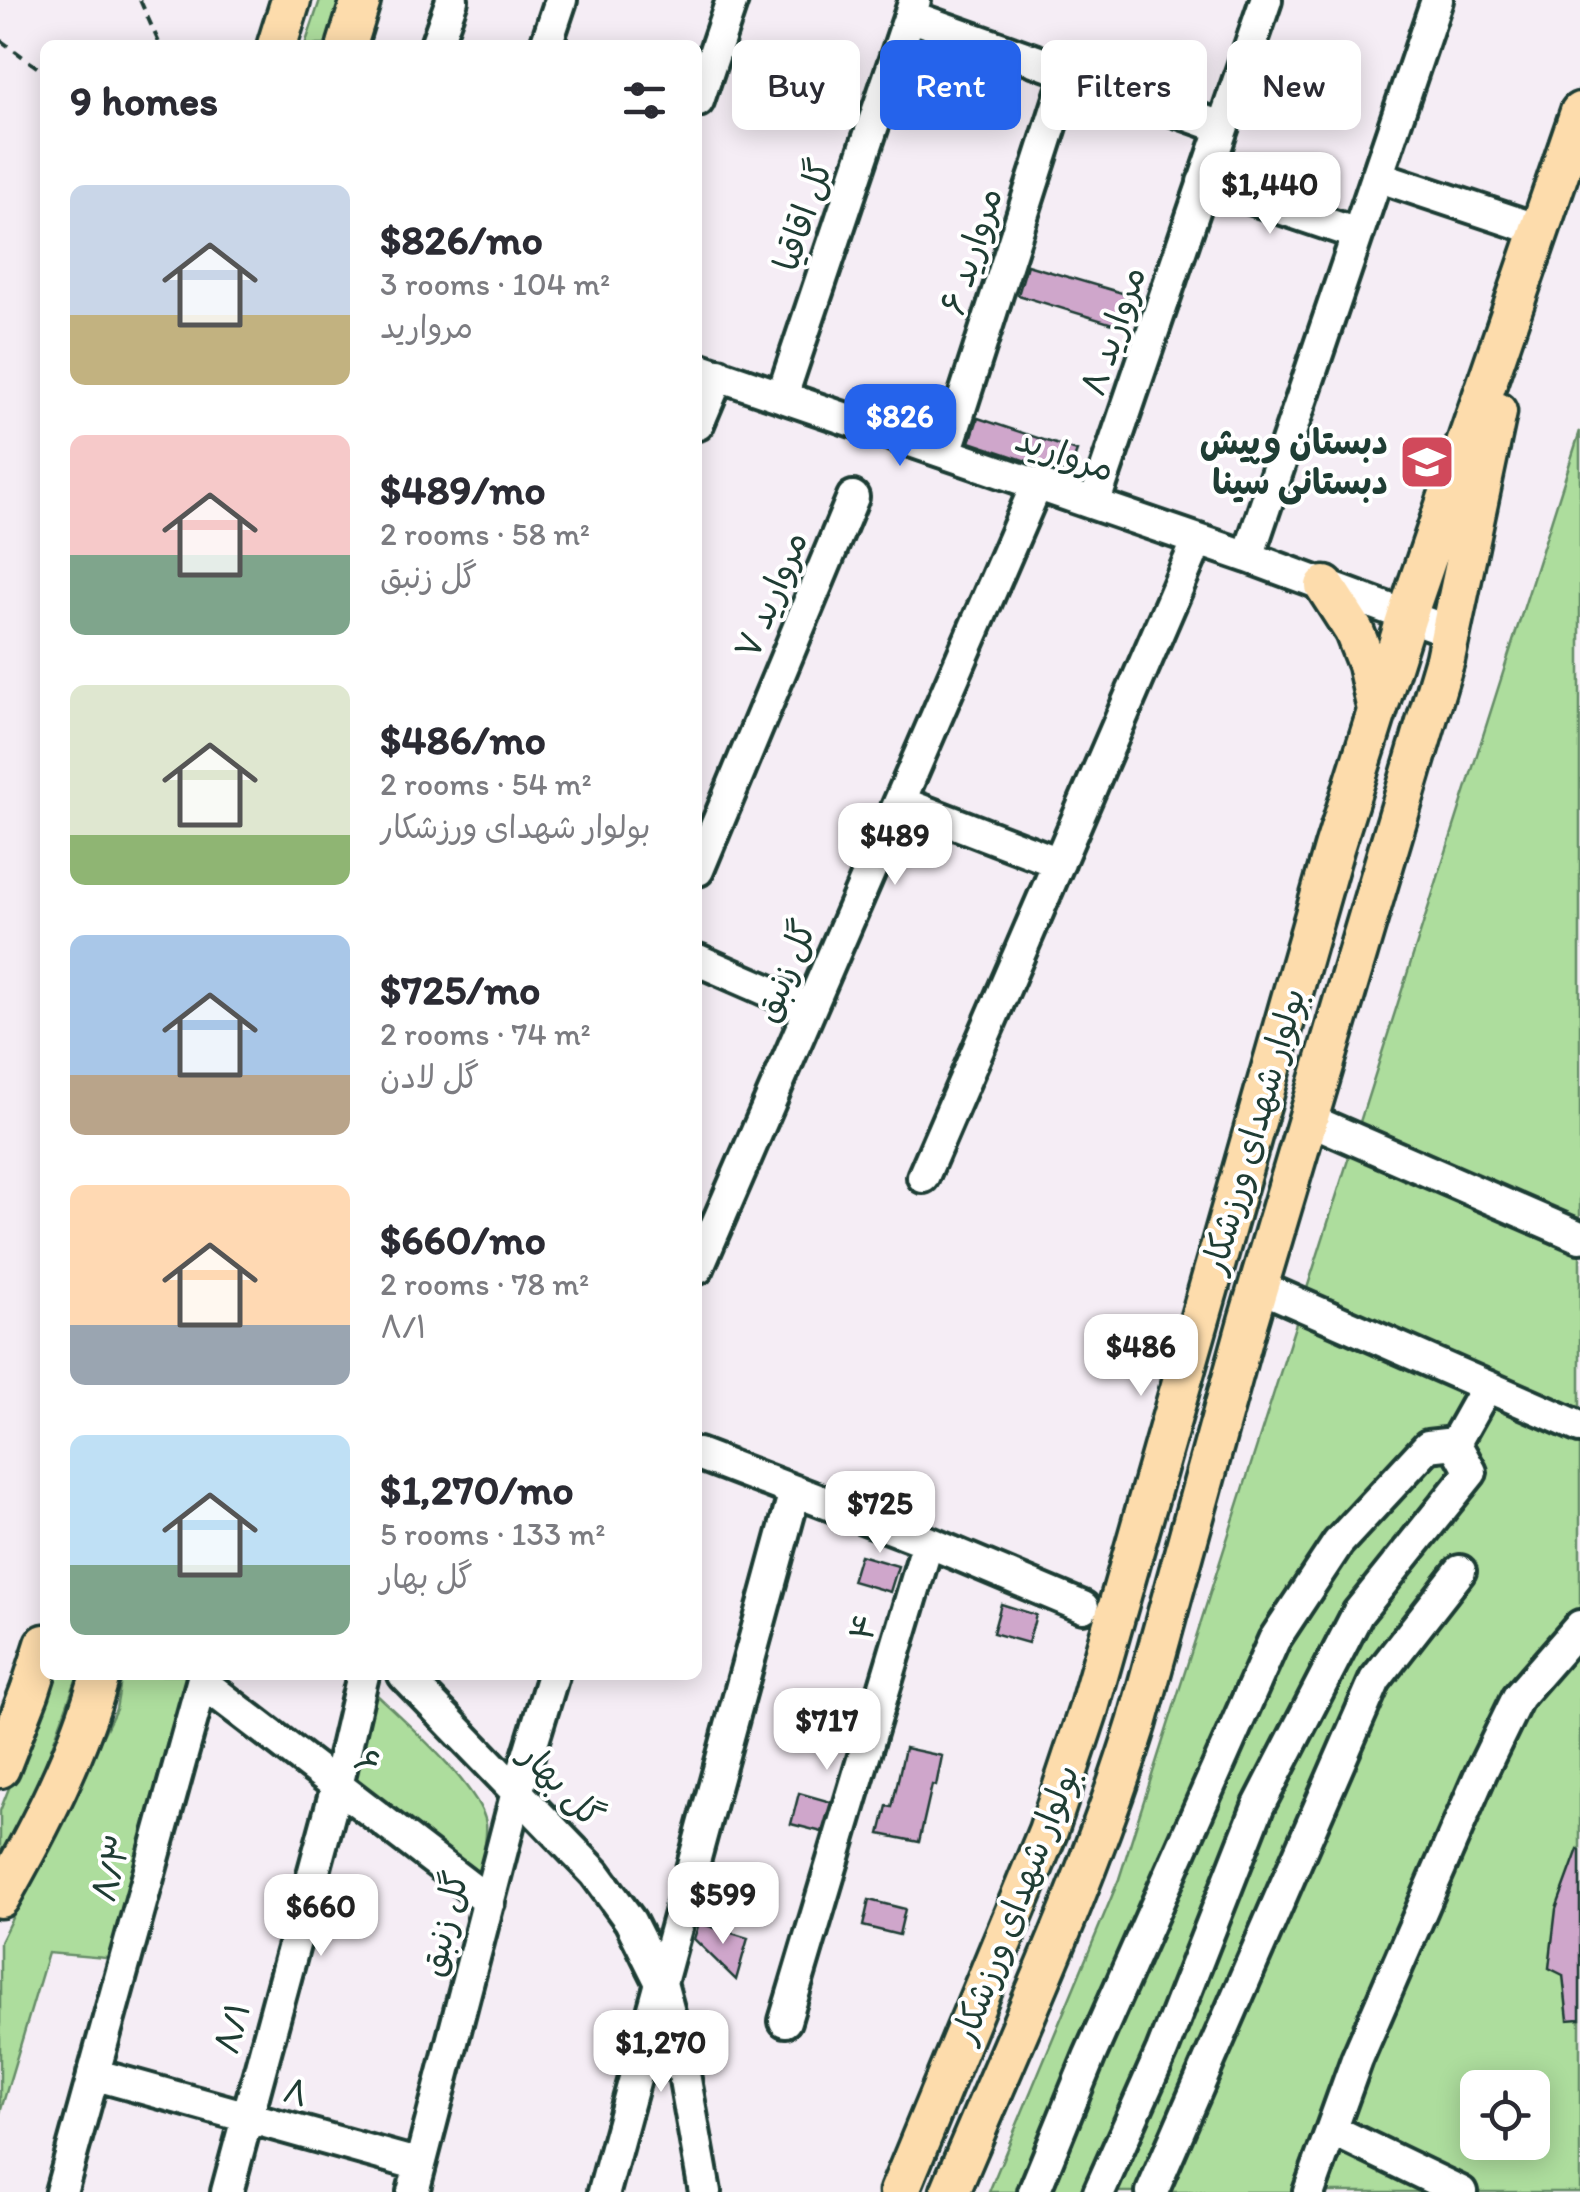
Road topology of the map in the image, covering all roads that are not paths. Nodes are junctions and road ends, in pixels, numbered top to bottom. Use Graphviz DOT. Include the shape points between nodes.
graph roads {
  1 [pos="291,0"];
  2 [pos="361,0"];
  3 [pos="452,0"];
  4 [pos="561,0"];
  5 [pos="732,0"];
  6 [pos="1266,0"];
  7 [pos="1437,0"];
  8 [pos="912,8"];
  9 [pos="279,40"];
  10 [pos="349,40"];
  11 [pos="438,40"];
  12 [pos="548,40"];
  13 [pos="1041,61"];
  14 [pos="702,89"];
  15 [pos="1580,112"];
  16 [pos="1207,122"];
  17 [pos="1222,127"];
  18 [pos="1049,130"];
  19 [pos="1376,176"];
  20 [pos="1203,182"];
  21 [pos="1539,230"];
  22 [pos="1357,234"];
  23 [pos="1518,292"];
  24 [pos="708,371"];
  25 [pos="782,396"];
  26 [pos="702,403"];
  27 [pos="946,453"];
  28 [pos="1037,484"];
  29 [pos="853,496"];
  30 [pos="1094,504"];
  31 [pos="1198,540"];
  32 [pos="1248,557"];
  33 [pos="1325,586"];
  34 [pos="1407,616"];
  35 [pos="1451,632"];
  36 [pos="1378,710"];
  37 [pos="900,802"];
  38 [pos="702,860"];
  39 [pos="1059,863"];
  40 [pos="702,962"];
  41 [pos="810,1008"];
  42 [pos="1308,1119"];
  43 [pos="923,1178"];
  44 [pos="1580,1237"];
  45 [pos="702,1259"];
  46 [pos="1258,1286"];
  47 [pos="1488,1386"];
  48 [pos="1580,1427"];
  49 [pos="1455,1443"];
  50 [pos="702,1456"];
  51 [pos="796,1491"];
  52 [pos="928,1542"];
  53 [pos="1460,1571"];
  54 [pos="1083,1607"];
  55 [pos="1580,1626"];
  56 [pos="40,1660"];
  57 [pos="99,1680"];
  58 [pos="203,1680"];
  59 [pos="204,1680"];
  60 [pos="363,1680"];
  61 [pos="409,1680"];
  62 [pos="551,1680"];
  63 [pos="0,1768"];
  64 [pos="338,1786"];
  65 [pos="517,1792"];
  66 [pos="0,1898"];
  67 [pos="488,1902"];
  68 [pos="660,1983"];
  69 [pos="784,2021"];
  70 [pos="93,2074"];
  71 [pos="247,2117"];
  72 [pos="1332,2130"];
  73 [pos="416,2179"];
  74 [pos="60,2192"];
  75 [pos="227,2192"];
  76 [pos="604,2192"];
  77 [pos="704,2192"];
  78 [pos="899,2192"];
  79 [pos="950,2192"];
  80 [pos="1034,2192"];
  81 [pos="1098,2192"];
  82 [pos="1152,2192"];
  83 [pos="1309,2192"];
  84 [pos="1461,2192"];
  1 -- 9 [label="main road"];
  2 -- 10 [label="main road"];
  3 -- 11 [label="street"];
  4 -- 12 [label="street"];
  5 -- 14 [label="street"];
  6 -- 17 [label="street, مروارید ۸"];
  7 -- 19 [label="street"];
  8 -- 13 [label="street"];
  8 -- 25 [label="street, گل اقاقیا"];
  15 -- 21 [label="main road, بولوار شهدای ورزشکار"];
  16 -- 17 [label="street"];
  17 -- 20 [label="street, مروارید ۸"];
  18 -- 27 [label="street, مروارید ۶"];
  19 -- 21 [label="street"];
  19 -- 22 [label="street"];
  20 -- 22 [label="street"];
  20 -- 30 [label="street, مروارید ۸"];
  21 -- 23 [label="main road, بولوار شهدای ورزشکار"];
  22 -- 32 [label="street"];
  23 -- 34 [label="main road, بولوار شهدای ورزشکار"];
  23 -- 35 [label="main road, بولوار شهدای ورزشکار"];
  24 -- 25 [label="street, مروارید"];
  24 -- 26 [label="street"];
  25 -- 27 [label="street, مروارید"];
  27 -- 28 [label="street, مروارید"];
  28 -- 30 [label="street, مروارید"];
  28 -- 37 [label="street, گل زنبق"];
  29 -- 38 [label="street, مروارید ۷"];
  30 -- 31 [label="street, مروارید"];
  31 -- 32 [label="street, مروارید"];
  31 -- 39 [label="street"];
  32 -- 33 [label="street, مروارید"];
  33 -- 34 [label="street, مروارید"];
  33 -- 36 [label="main road" via="1354,630"];
  34 -- 35 [label="street, مروارید"];
  34 -- 36 [label="main road, بولوار شهدای ورزشکار"];
  35 -- 42 [label="main road, بولوار شهدای ورزشکار"];
  36 -- 78 [label="main road, بولوار شهدای ورزشکار" via="1089,1708 1048,1830"];
  37 -- 39 [label="street"];
  37 -- 41 [label="street, گل زنبق"];
  39 -- 43 [label="street"];
  40 -- 41 [label="street"];
  41 -- 45 [label="street, گل زنبق"];
  42 -- 44 [label="street"];
  42 -- 46 [label="main road, بولوار شهدای ورزشکار"];
  46 -- 47 [label="street"];
  46 -- 79 [label="main road, بولوار شهدای ورزشکار" via="1117,1787"];
  47 -- 48 [label="street"];
  47 -- 49 [label="street"];
  49 -- 80 [label="street" via="1428,1446 1338,1543 1274,1640"];
  49 -- 81 [label="street" via="1471,1472 1358,1614 1258,1808"];
  50 -- 51 [label="street"];
  51 -- 52 [label="street"];
  51 -- 68 [label="street"];
  52 -- 54 [label="street"];
  52 -- 69 [label="street, ۴"];
  53 -- 82 [label="street" via="1375,1680"];
  55 -- 72 [label="street" via="1518,1697 1357,2059"];
  56 -- 63 [label="main road"];
  57 -- 66 [label="main road" via="46,1812"];
  58 -- 70 [label="street, ۸/۳"];
  59 -- 64 [label="street, ۶"];
  60 -- 64 [label="street, ۸/۱"];
  61 -- 65 [label="street, گل بهار"];
  62 -- 65 [label="street, گل زنبق"];
  64 -- 67 [label="street, ۶"];
  64 -- 71 [label="street, ۸/۱"];
  65 -- 67 [label="street, گل زنبق"];
  65 -- 68 [label="street, گل بهار" via="595,1873 630,1921"];
  67 -- 73 [label="street, گل زنبق"];
  68 -- 76 [label="street"];
  68 -- 77 [label="street, گل بهار" via="681,2057"];
  70 -- 71 [label="street, ۸"];
  70 -- 74 [label="street, ۸/۳"];
  71 -- 73 [label="street, ۸"];
  71 -- 75 [label="street, ۸/۱"];
  72 -- 83 [label="street"];
  72 -- 84 [label="street"];
}
